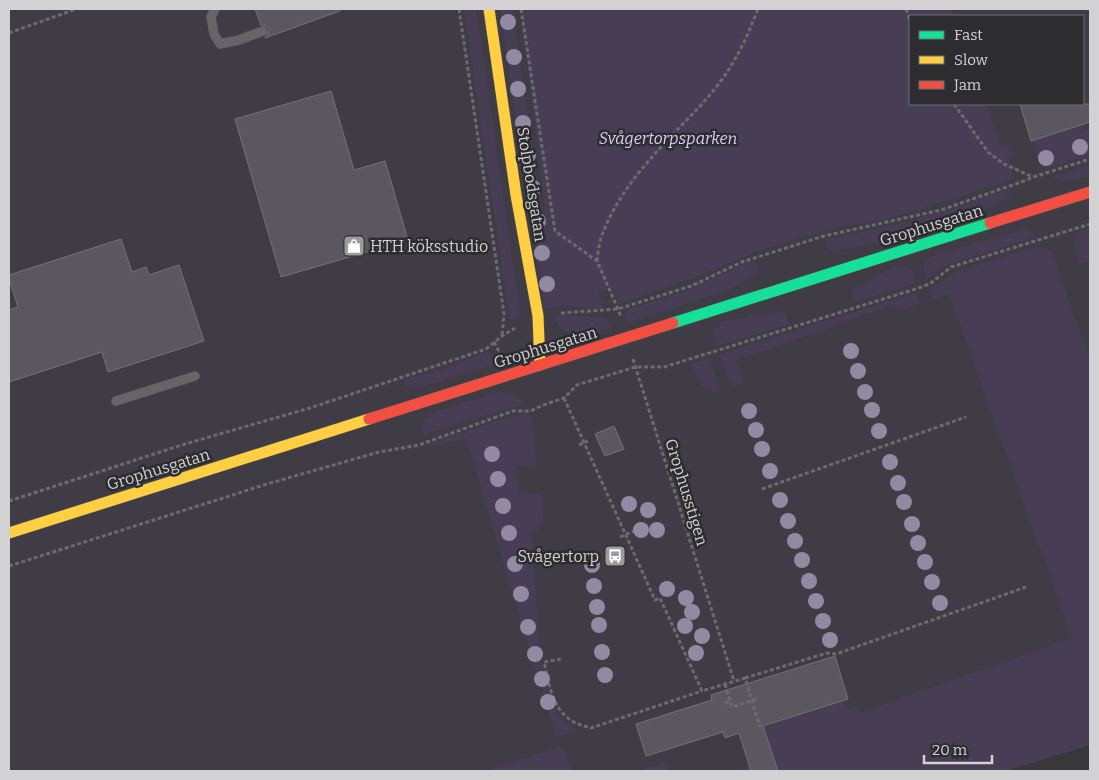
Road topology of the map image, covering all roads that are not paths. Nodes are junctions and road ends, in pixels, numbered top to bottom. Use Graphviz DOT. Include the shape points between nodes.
graph roads {
  1 [pos="215,9"];
  2 [pos="489,9"];
  3 [pos="263,32"];
  4 [pos="1090,192"];
  5 [pos="540,365"];
  6 [pos="195,376"];
  7 [pos="116,401"];
  8 [pos="9,533"];
  1 -- 3 [label="lane" via="211,17 214,34 220,44"];
  2 -- 5 [label="street, Stolpbodsgatan" via="516,195 538,316"];
  4 -- 5 [label="street, Grophusgatan"];
  5 -- 8 [label="street, Grophusgatan"];
  6 -- 7 [label="lane"];
}
